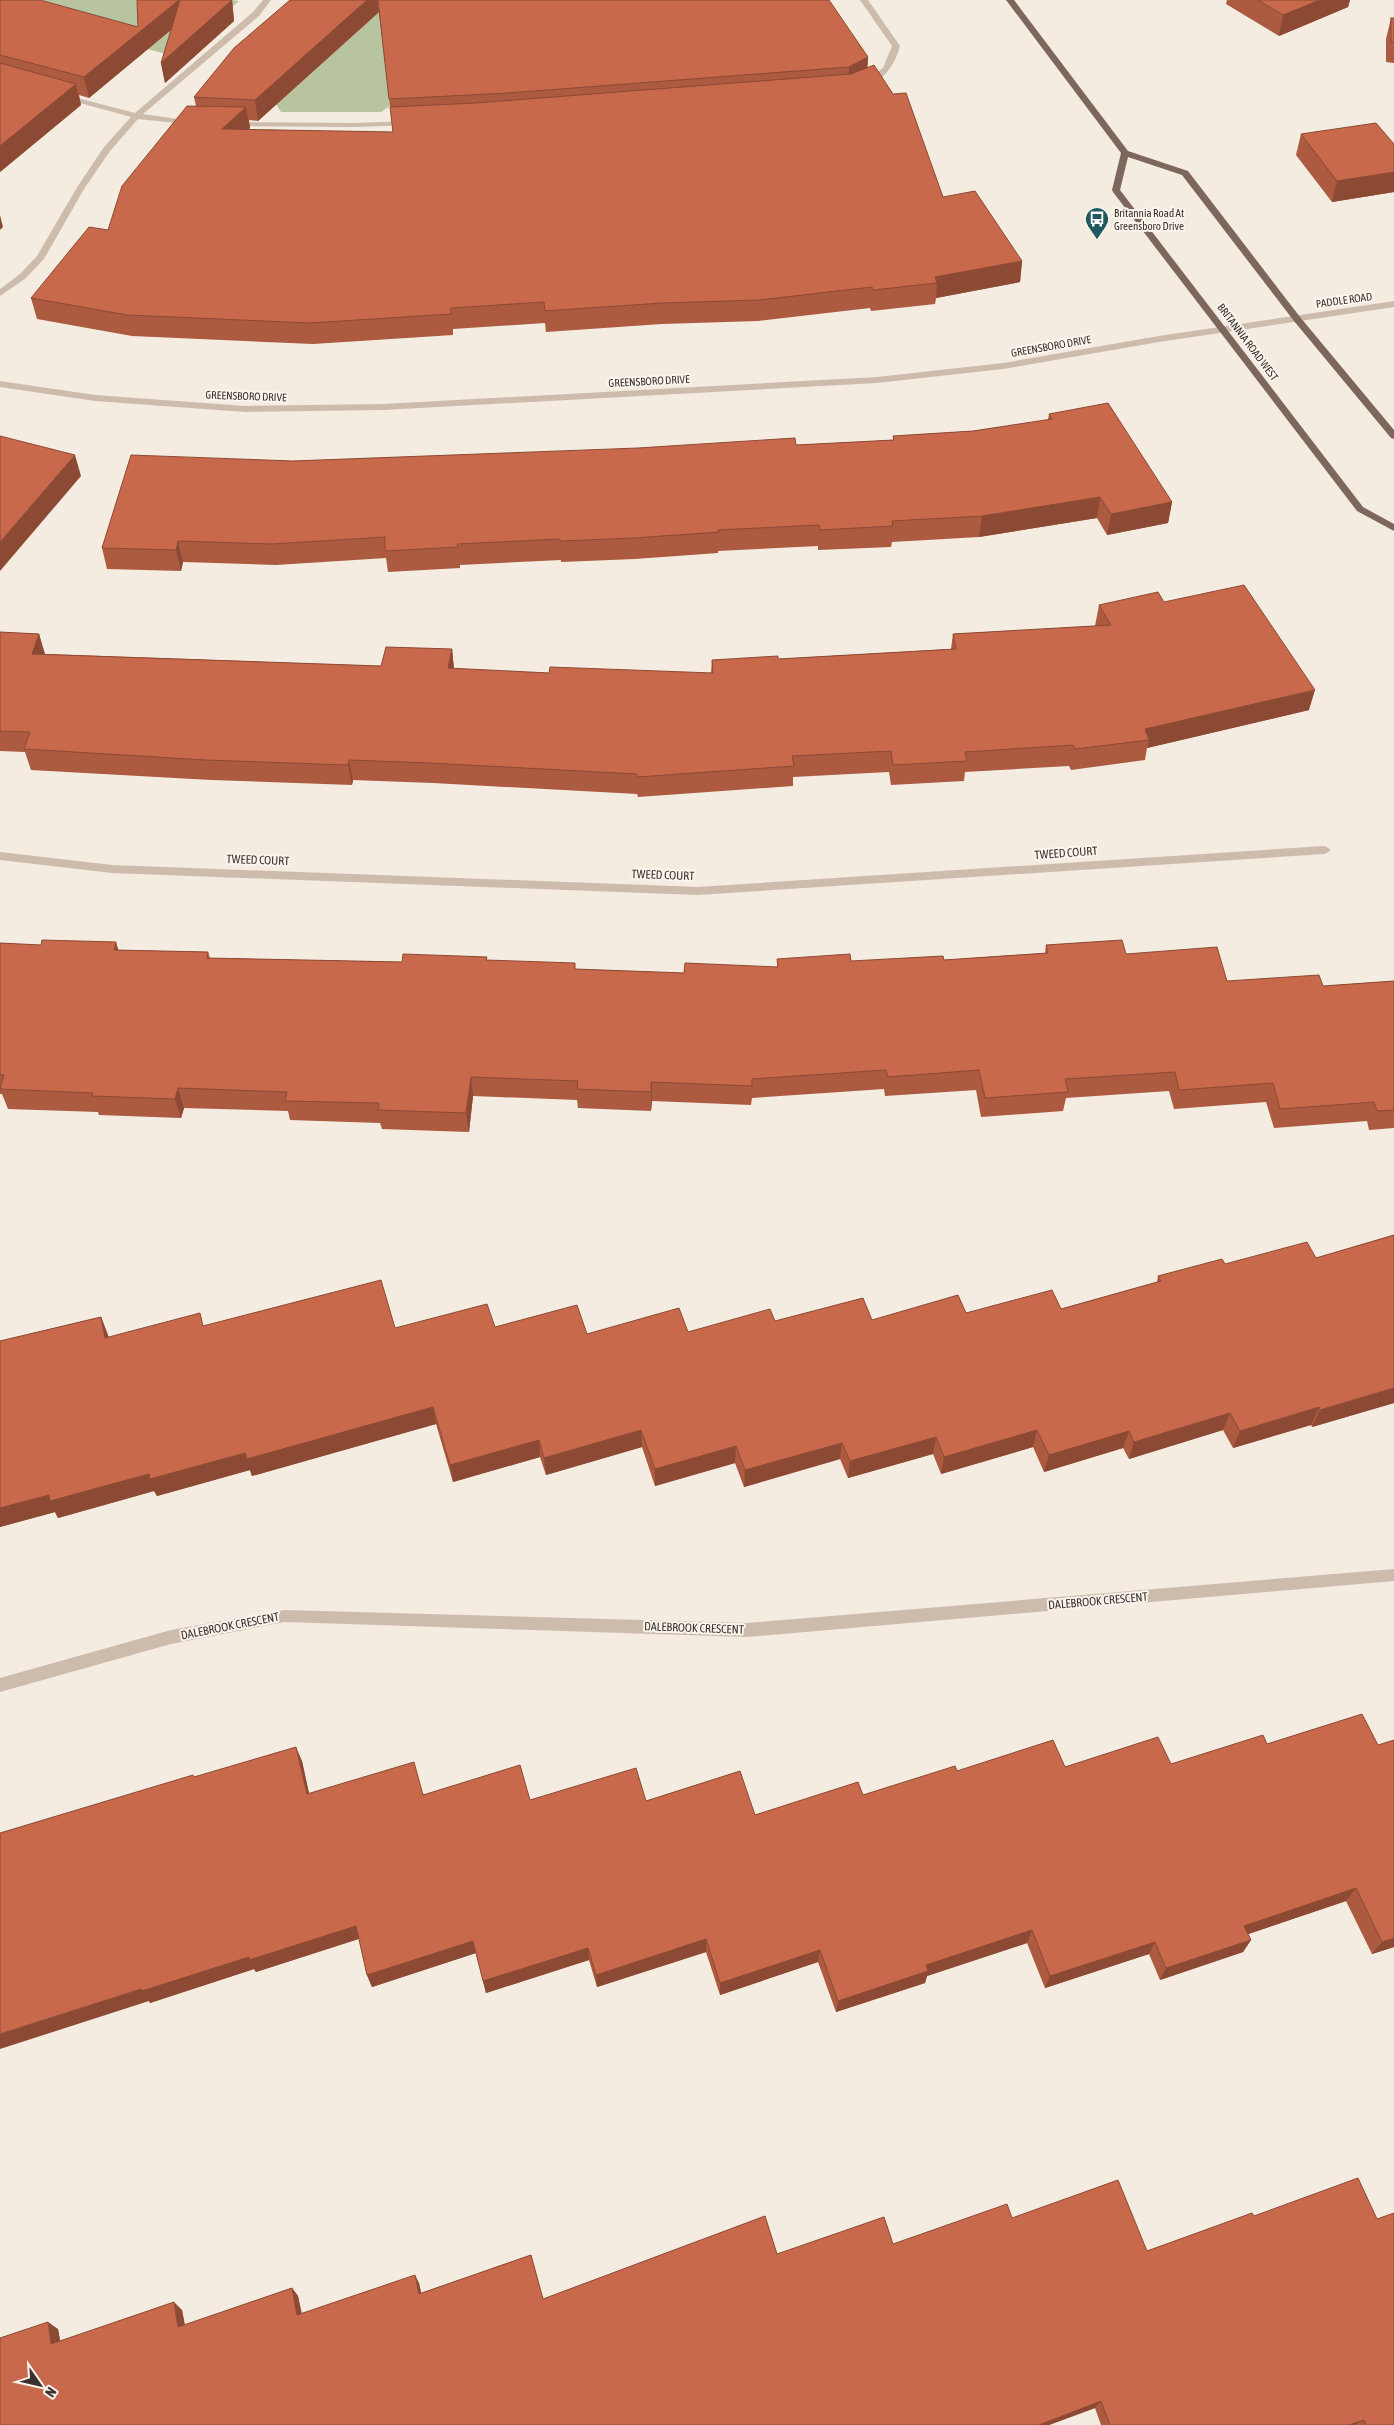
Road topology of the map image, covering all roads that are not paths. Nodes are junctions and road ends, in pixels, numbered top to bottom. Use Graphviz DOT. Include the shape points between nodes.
graph roads {
  1 [pos="267,0"];
  2 [pos="864,0"];
  3 [pos="1010,0"];
  4 [pos="859,87"];
  5 [pos="53,93"];
  6 [pos="136,116"];
  7 [pos="422,123"];
  8 [pos="202,124"];
  9 [pos="221,124"];
  10 [pos="1125,153"];
  11 [pos="0,293"];
  12 [pos="1394,304"];
  13 [pos="1297,319"];
  14 [pos="1223,330"];
  15 [pos="0,384"];
  16 [pos="1394,436"];
  17 [pos="1394,528"];
  18 [pos="1325,850"];
  19 [pos="0,856"];
  20 [pos="1394,1575"];
  21 [pos="0,1685"];
  1 -- 6 [label="street" via="256,14"];
  2 -- 4 [label="street" via="896,46 891,64 883,73"];
  3 -- 10 [label="main road"];
  5 -- 6 [label="street"];
  6 -- 8 [label="street"];
  6 -- 11 [label="street" via="107,149 41,256 23,276"];
  7 -- 9 [label="street"];
  10 -- 13 [label="main road" via="1185,173"];
  10 -- 14 [label="main road, BRITANNIA ROAD WEST" via="1116,190"];
  12 -- 13 [label="street, PADDLE ROAD"];
  13 -- 14 [label="street, GREENSBORO DRIVE"];
  13 -- 16 [label="main road"];
  14 -- 15 [label="street, GREENSBORO DRIVE" via="1003,366 877,380 384,407 245,409 95,398"];
  14 -- 17 [label="main road, BRITANNIA ROAD WEST" via="1360,509"];
  18 -- 19 [label="street, TWEED COURT" via="698,891 112,869"];
  20 -- 21 [label="street, DALEBROOK CRESCENT" via="747,1630 284,1616 171,1637"];
}
